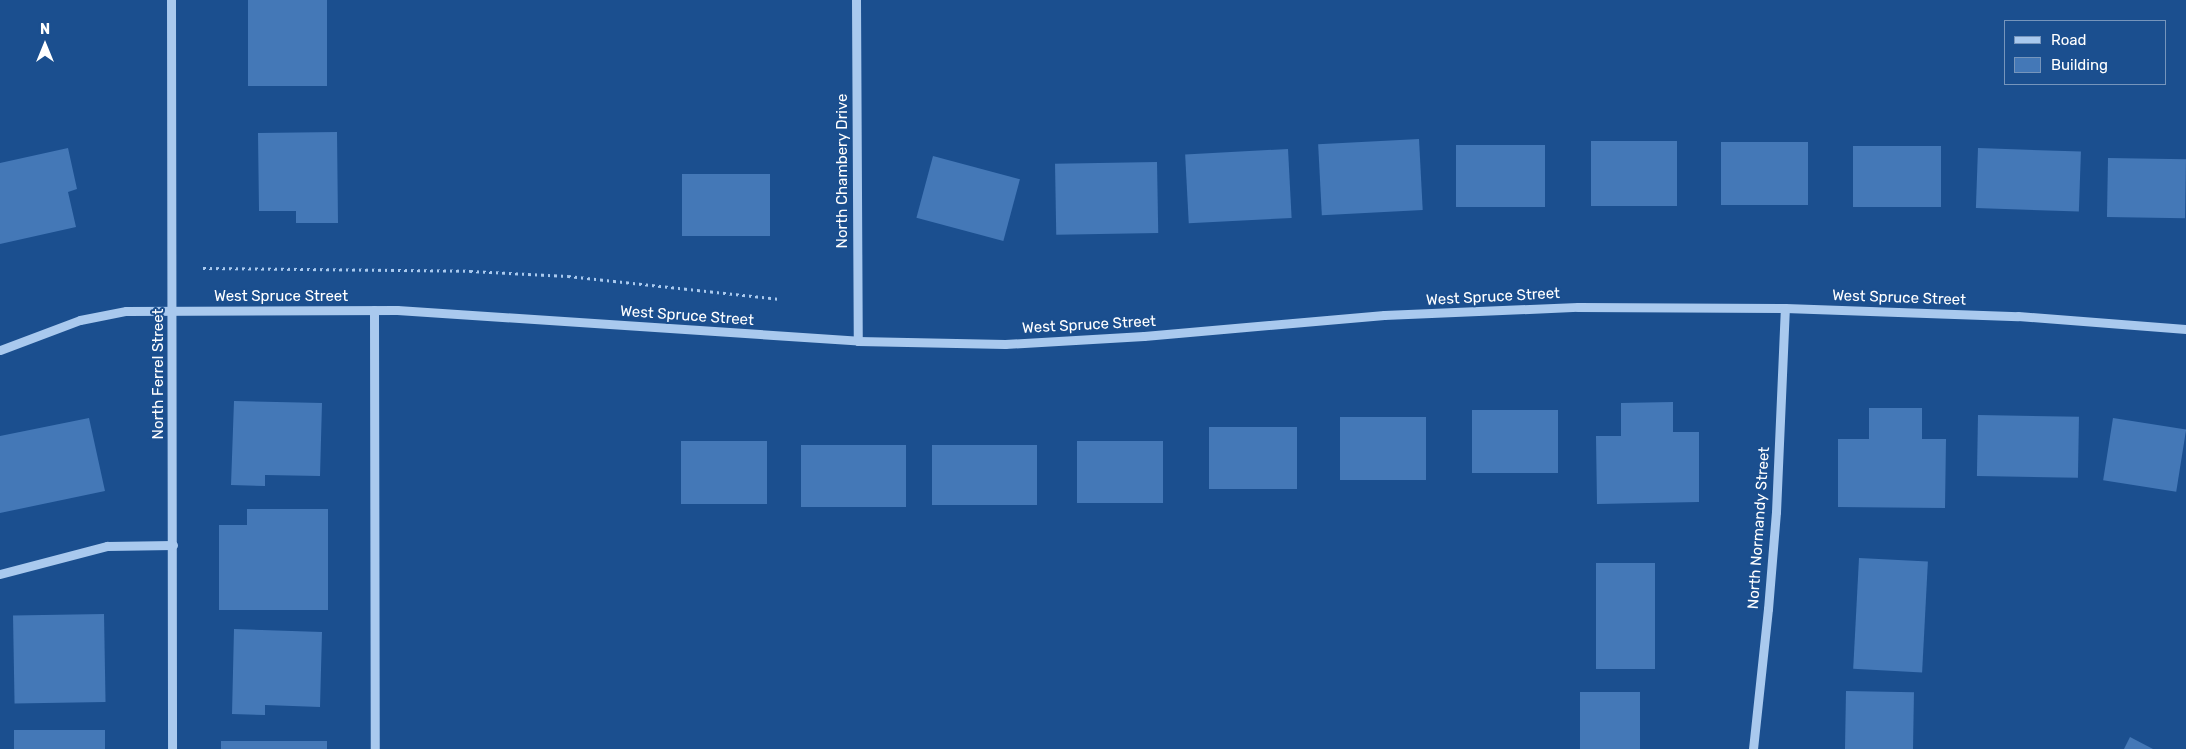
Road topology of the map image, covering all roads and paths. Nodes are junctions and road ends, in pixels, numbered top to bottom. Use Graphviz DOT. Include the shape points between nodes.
graph roads {
  1 [pos="171,0"];
  2 [pos="856,0"];
  3 [pos="202,268"];
  4 [pos="780,299"];
  5 [pos="1785,308"];
  6 [pos="374,310"];
  7 [pos="173,311"];
  8 [pos="2186,329"];
  9 [pos="858,341"];
  10 [pos="0,350"];
  11 [pos="173,545"];
  12 [pos="0,574"];
  13 [pos="172,749"];
  14 [pos="375,749"];
  15 [pos="1752,749"];
  1 -- 7 [label="street, North Ferrel Street"];
  2 -- 9 [label="street, North Chambery Drive"];
  3 -- 4 [label="path" via="470,271 568,276"];
  5 -- 8 [label="street, West Spruce Street" via="2018,316"];
  5 -- 9 [label="street, West Spruce Street" via="1578,306 1384,316 1005,344"];
  5 -- 15 [label="street, North Normandy Street" via="1776,512"];
  6 -- 7 [label="street, West Spruce Street"];
  6 -- 9 [label="street, West Spruce Street"];
  6 -- 14 [label="street"];
  7 -- 10 [label="street, West Spruce Street" via="126,311 80,320"];
  7 -- 11 [label="street, North Ferrel Street"];
  11 -- 12 [label="street" via="107,546"];
  11 -- 13 [label="street, North Ferrel Street"];
}
